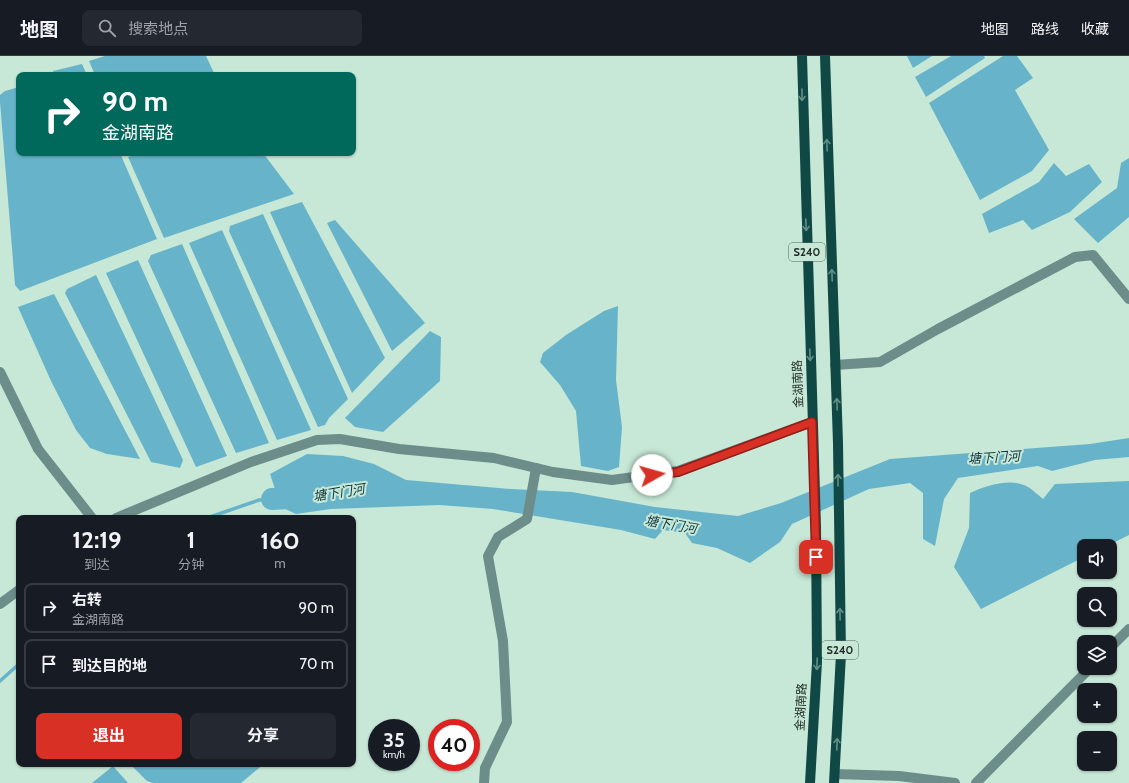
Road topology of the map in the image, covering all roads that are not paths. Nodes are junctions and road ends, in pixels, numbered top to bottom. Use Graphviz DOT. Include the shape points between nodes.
graph roads {
  1 [pos="802,56"];
  2 [pos="825,56"];
  3 [pos="1129,299"];
  4 [pos="835,365"];
  5 [pos="0,372"];
  6 [pos="812,422"];
  7 [pos="536,469"];
  8 [pos="90,515"];
  9 [pos="123,515"];
  10 [pos="16,592"];
  11 [pos="0,604"];
  12 [pos="1129,629"];
  13 [pos="1117,641"];
  14 [pos="1083,675"];
  15 [pos="835,778"];
  16 [pos="484,783"];
  17 [pos="810,783"];
  18 [pos="955,783"];
  19 [pos="976,783"];
  1 -- 6 [label="main road, 金湖南路 / S240, one-way"];
  4 -- 2 [label="main road, S240, one-way"];
  3 -- 4 [label="street" via="1093,255 1075,257 880,362"];
  15 -- 4 [label="main road, S240, one-way" via="840,654"];
  5 -- 8 [label="street" via="38,449"];
  6 -- 7 [label="street" via="678,472 612,480"];
  6 -- 17 [label="main road, 金湖南路 / S240, one-way" via="817,662"];
  7 -- 9 [label="street" via="494,458 399,449 340,439 317,440 251,462"];
  7 -- 16 [label="street" via="527,520 498,537 488,556 503,641 507,722 484,768"];
  10 -- 11 [label="street"];
  12 -- 13 [label="street"];
  14 -- 19 [label="street"];
  15 -- 18 [label="street" via="899,776"];
}
